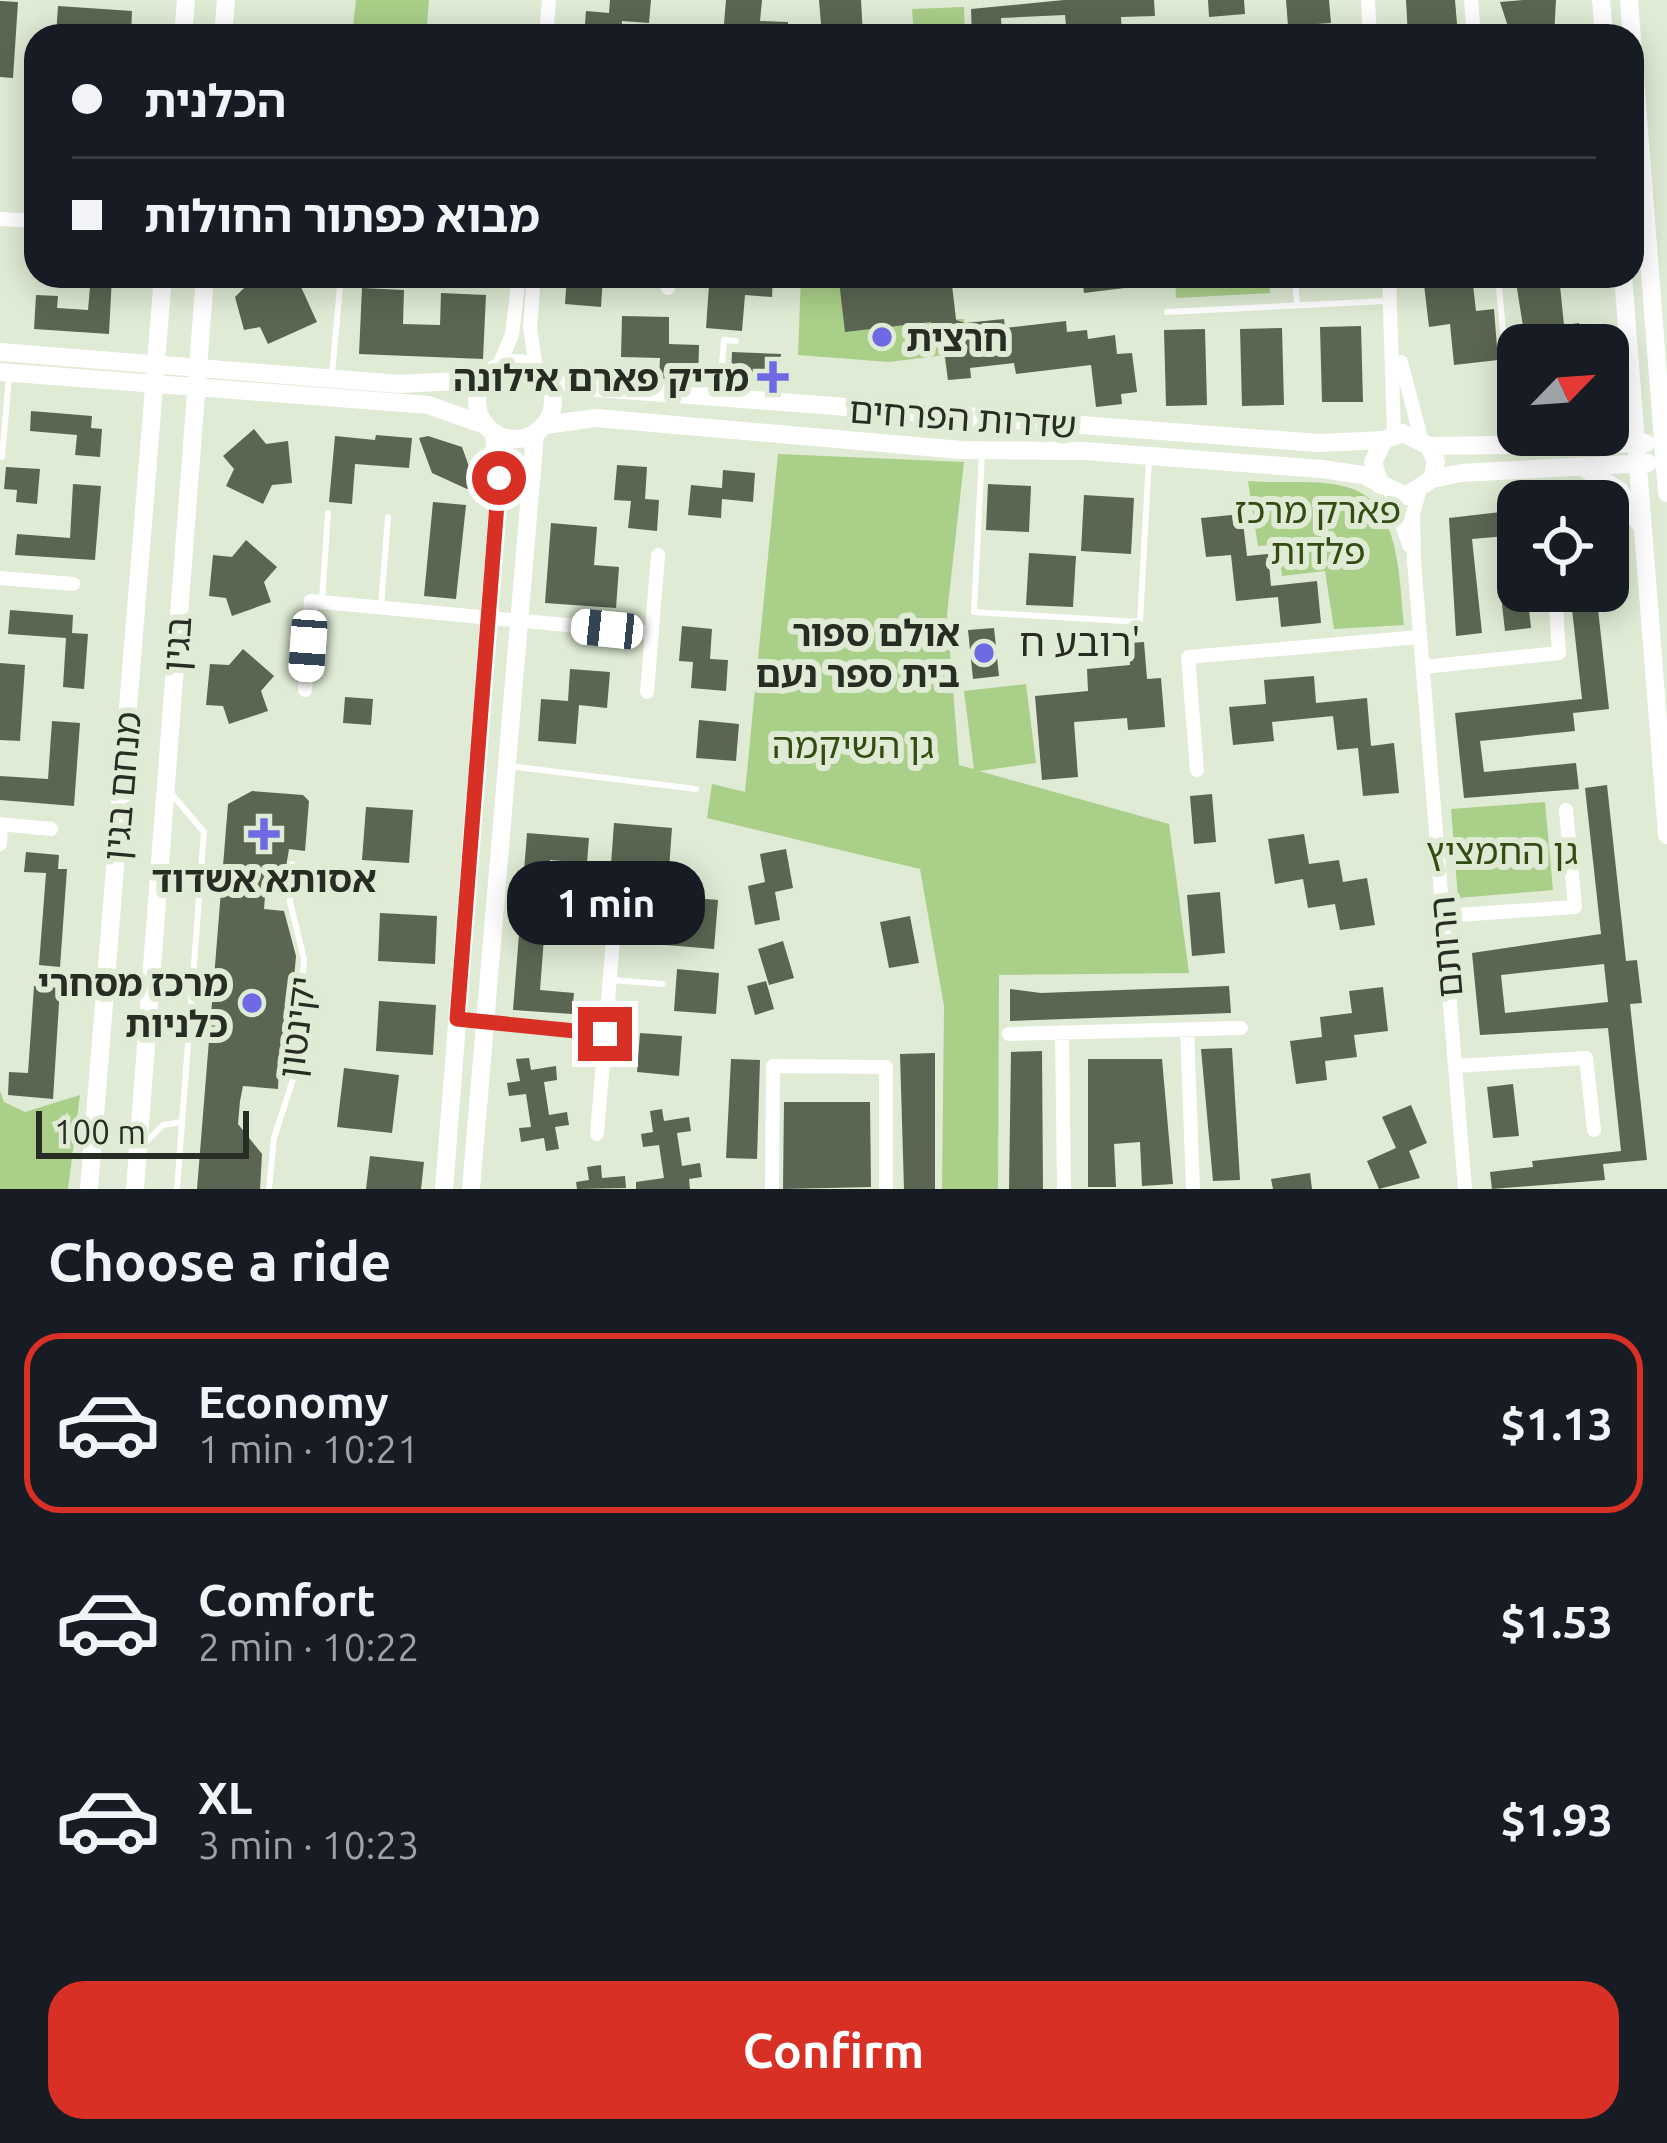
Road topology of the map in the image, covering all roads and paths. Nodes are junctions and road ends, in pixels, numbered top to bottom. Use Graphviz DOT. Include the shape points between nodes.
graph roads {
  1 [pos="1644,174"];
  2 [pos="162,288"];
  3 [pos="204,288"];
  4 [pos="340,288"];
  5 [pos="517,288"];
  6 [pos="534,288"];
  7 [pos="1296,288"];
  8 [pos="1389,288"];
  9 [pos="1499,288"];
  10 [pos="1624,288"];
  11 [pos="1390,301"];
  12 [pos="1297,305"];
  13 [pos="1167,312"];
  14 [pos="1502,324"];
  15 [pos="736,341"];
  16 [pos="0,352"];
  17 [pos="198,365"];
  18 [pos="494,370"];
  19 [pos="4,372"];
  20 [pos="154,373"];
  21 [pos="540,374"];
  22 [pos="332,380"];
  23 [pos="1631,380"];
  24 [pos="1629,384"];
  25 [pos="196,386"];
  26 [pos="719,399"];
  27 [pos="1664,405"];
  28 [pos="489,429"];
  29 [pos="540,429"];
  30 [pos="1389,437"];
  31 [pos="1425,442"];
  32 [pos="1497,444"];
  33 [pos="982,450"];
  34 [pos="1629,453"];
  35 [pos="1665,453"];
  36 [pos="1637,454"];
  37 [pos="1149,456"];
  38 [pos="2,457"];
  39 [pos="1580,467"];
  40 [pos="1426,486"];
  41 [pos="1386,489"];
  42 [pos="1667,493"];
  43 [pos="328,513"];
  44 [pos="388,517"];
  45 [pos="1643,531"];
  46 [pos="658,555"];
  47 [pos="1414,561"];
  48 [pos="0,578"];
  49 [pos="74,584"];
  50 [pos="322,602"];
  51 [pos="381,607"];
  52 [pos="1556,612"];
  53 [pos="490,617"];
  54 [pos="517,620"];
  55 [pos="652,634"];
  56 [pos="1420,637"];
  57 [pos="1423,668"];
  58 [pos="305,690"];
  59 [pos="647,692"];
  60 [pos="506,766"];
  61 [pos="1197,770"];
  62 [pos="166,784"];
  63 [pos="695,789"];
  64 [pos="1567,810"];
  65 [pos="1,824"];
  66 [pos="51,829"];
  67 [pos="1667,835"];
  68 [pos="0,844"];
  69 [pos="292,864"];
  70 [pos="616,905"];
  71 [pos="1443,916"];
  72 [pos="571,920"];
  73 [pos="614,924"];
  74 [pos="610,980"];
  75 [pos="662,984"];
  76 [pos="457,1019"];
  77 [pos="485,1022"];
  78 [pos="1241,1028"];
  79 [pos="1187,1029"];
  80 [pos="1062,1032"];
  81 [pos="605,1034"];
  82 [pos="1010,1034"];
  83 [pos="1455,1066"];
  84 [pos="182,1122"];
  85 [pos="1594,1130"];
  86 [pos="598,1134"];
  87 [pos="138,1152"];
  88 [pos="89,1189"];
  89 [pos="135,1189"];
  90 [pos="177,1189"];
  91 [pos="269,1189"];
  92 [pos="444,1189"];
  93 [pos="471,1189"];
  94 [pos="772,1189"];
  95 [pos="886,1189"];
  96 [pos="1064,1189"];
  97 [pos="1192,1189"];
  98 [pos="1465,1189"];
  1 -- 27 [label="street"];
  2 -- 20 [label="street, מנחם בגין"];
  3 -- 17 [label="street"];
  4 -- 22 [label="lane"];
  5 -- 18 [label="street" via="512,335"];
  6 -- 21 [label="street" via="530,326"];
  7 -- 12 [label="lane"];
  8 -- 11 [label="street"];
  9 -- 14 [label="lane"];
  10 -- 23 [label="street"];
  11 -- 12 [label="lane"];
  11 -- 30 [label="street"];
  11 -- 31 [label="street" via="1411,411"];
  12 -- 13 [label="lane"];
  15 -- 26 [label="lane" via="724,340"];
  16 -- 20 [label="street"];
  17 -- 20 [label="street"];
  17 -- 22 [label="street"];
  17 -- 25 [label="street, בגין"];
  18 -- 21 [label="street" via="518,363"];
  18 -- 22 [label="street" via="434,384"];
  18 -- 28 [label="street" via="478,392"];
  19 -- 20 [label="street"];
  19 -- 38 [label="lane"];
  20 -- 25 [label="street"];
  20 -- 88 [label="street, מנחם בגין"];
  21 -- 26 [label="street, שדרות הפרחים" via="584,387"];
  21 -- 29 [label="street" via="552,406"];
  23 -- 24 [label="street"];
  23 -- 36 [label="street"];
  25 -- 28 [label="street" via="428,405"];
  25 -- 62 [label="street, בגין"];
  26 -- 30 [label="street, שדרות הפרחים" via="1318,443"];
  27 -- 35 [label="street"];
  28 -- 29 [label="street" via="514,439"];
  28 -- 53 [label="street" via="499,478"];
  29 -- 33 [label="street, שדרות הפרחים" via="596,418"];
  29 -- 54 [label="street"];
  30 -- 31 [label="street"];
  30 -- 41 [label="street" via="1373,462"];
  31 -- 32 [label="street"];
  31 -- 40 [label="street" via="1436,462"];
  33 -- 37 [label="street, שדרות הפרחים"];
  33 -- 37 [label="lane" via="974,613 1140,622"];
  34 -- 36 [label="street"];
  35 -- 36 [label="street"];
  35 -- 42 [label="street"];
  36 -- 39 [label="street"];
  36 -- 45 [label="street"];
  37 -- 41 [label="street, שדרות הפרחים" via="1321,469 1363,475"];
  39 -- 40 [label="street"];
  39 -- 45 [label="street" via="1620,491"];
  40 -- 41 [label="street"];
  40 -- 47 [label="street, הרותם" via="1413,514"];
  41 -- 47 [label="street, הרותם"];
  43 -- 50 [label="lane"];
  44 -- 51 [label="lane"];
  45 -- 67 [label="street"];
  46 -- 55 [label="street"];
  47 -- 56 [label="street, הרותם"];
  48 -- 49 [label="street"];
  50 -- 51 [label="street"];
  50 -- 58 [label="street" via="311,601"];
  51 -- 53 [label="street"];
  52 -- 57 [label="street" via="1559,653"];
  53 -- 54 [label="street"];
  53 -- 76 [label="street"];
  54 -- 55 [label="street"];
  54 -- 60 [label="street"];
  55 -- 59 [label="street"];
  56 -- 57 [label="street, הרותם"];
  56 -- 61 [label="street" via="1188,657"];
  57 -- 71 [label="street, הרותם"];
  60 -- 63 [label="lane"];
  60 -- 77 [label="street"];
  62 -- 84 [label="lane" via="204,832"];
  62 -- 87 [label="street, בגין"];
  64 -- 71 [label="street" via="1576,907"];
  65 -- 66 [label="street"];
  65 -- 68 [label="street"];
  69 -- 91 [label="lane, יקינטון" via="290,902 305,951 295,1073 274,1138"];
  70 -- 73 [label="street"];
  71 -- 83 [label="street, הרותם"];
  72 -- 73 [label="lane"];
  73 -- 74 [label="street"];
  74 -- 75 [label="lane"];
  74 -- 81 [label="street"];
  76 -- 77 [label="street"];
  76 -- 92 [label="street"];
  77 -- 81 [label="street"];
  77 -- 93 [label="street"];
  78 -- 79 [label="street"];
  79 -- 80 [label="street"];
  79 -- 97 [label="street"];
  80 -- 82 [label="street"];
  80 -- 96 [label="street"];
  81 -- 86 [label="street"];
  83 -- 85 [label="street" via="1586,1058"];
  83 -- 98 [label="street, הרותם"];
  84 -- 87 [label="lane" via="156,1130"];
  84 -- 90 [label="lane"];
  87 -- 89 [label="street, בגין"];
  94 -- 95 [label="street" via="773,1066 886,1067"];
}
